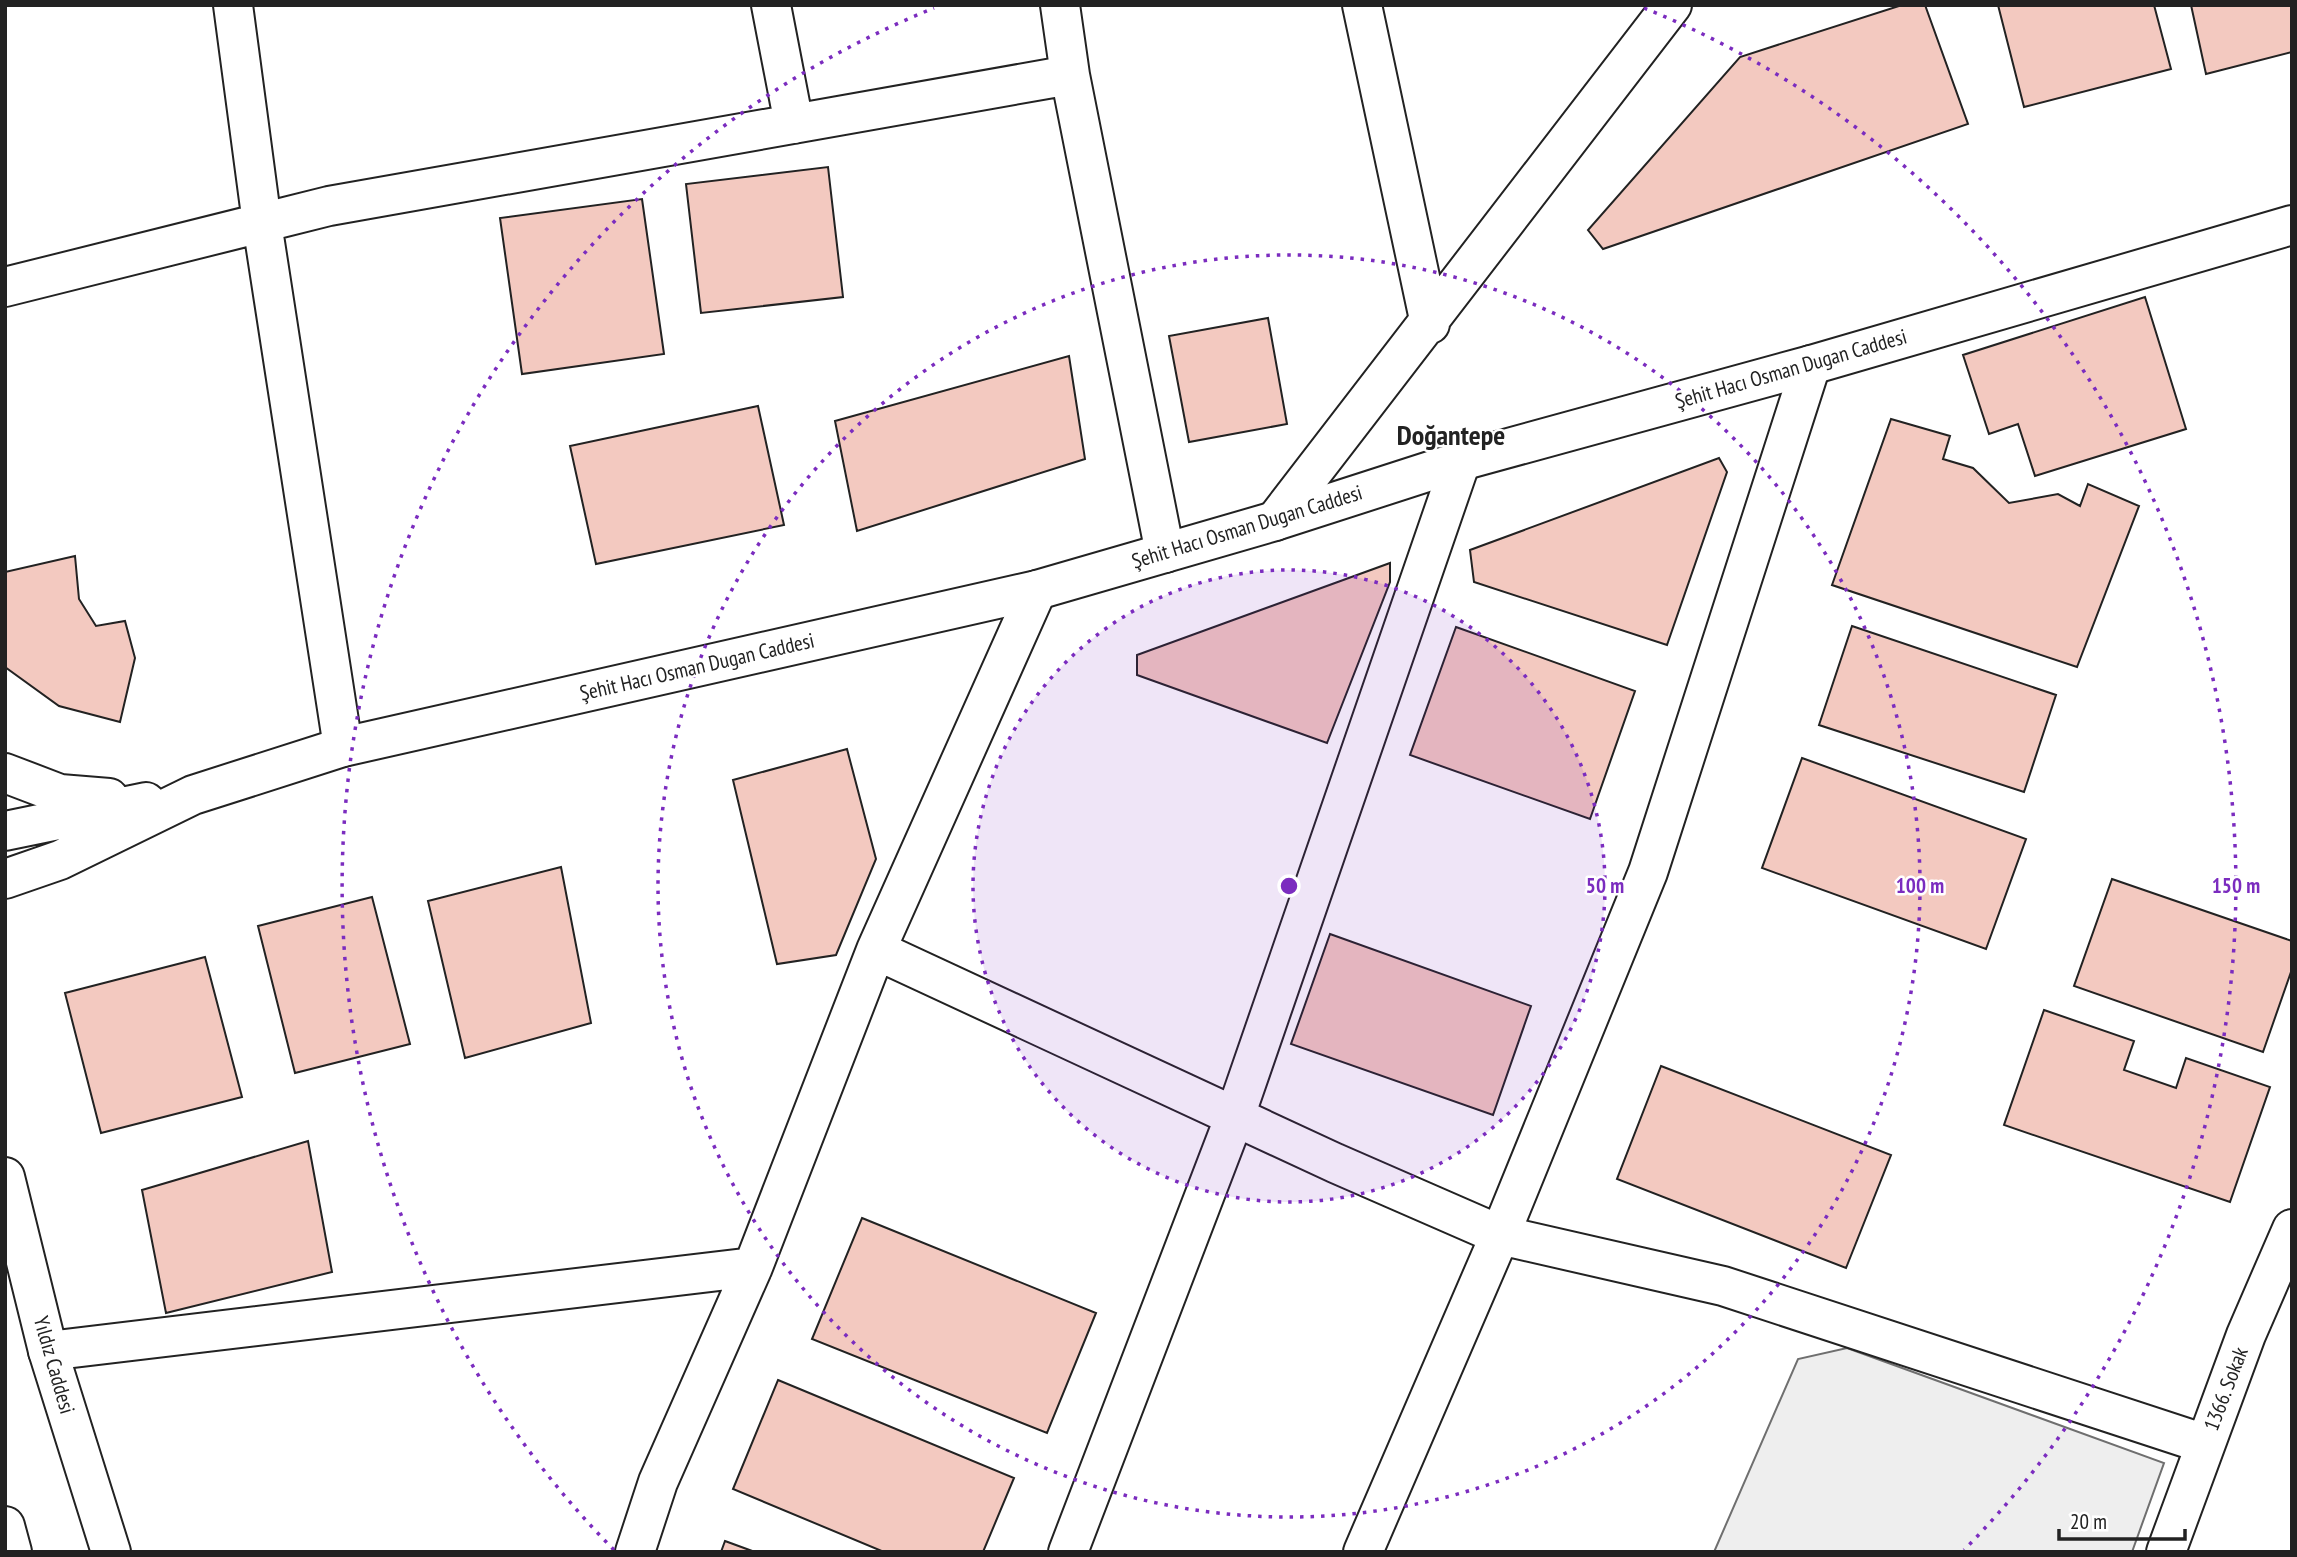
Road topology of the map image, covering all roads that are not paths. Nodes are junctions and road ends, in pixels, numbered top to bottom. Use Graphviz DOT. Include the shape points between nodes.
graph roads {
  1 [pos="233,5"];
  2 [pos="771,5"];
  3 [pos="1060,5"];
  4 [pos="1362,5"];
  5 [pos="1672,5"];
  6 [pos="1070,75"];
  7 [pos="794,124"];
  8 [pos="262,223"];
  9 [pos="2292,225"];
  10 [pos="5,287"];
  11 [pos="1430,324"];
  12 [pos="1811,365"];
  13 [pos="1461,461"];
  14 [pos="1275,521"];
  15 [pos="1165,553"];
  16 [pos="1037,590"];
  17 [pos="343,747"];
  18 [pos="5,773"];
  19 [pos="193,795"];
  20 [pos="145,802"];
  21 [pos="5,831"];
  22 [pos="5,878"];
  23 [pos="876,950"];
  24 [pos="1235,1116"];
  25 [pos="5,1177"];
  26 [pos="2292,1229"];
  27 [pos="1500,1236"];
  28 [pos="753,1267"];
  29 [pos="48,1351"];
  30 [pos="2205,1444"];
  31 [pos="5,1526"];
  32 [pos="12,1552"];
  33 [pos="111,1552"];
  34 [pos="635,1552"];
  35 [pos="1068,1552"];
  36 [pos="1363,1552"];
  37 [pos="2166,1552"];
  1 -- 8 [label="street"];
  2 -- 7 [label="street"];
  3 -- 6 [label="street"];
  4 -- 11 [label="street"];
  5 -- 11 [label="street"];
  6 -- 7 [label="street"];
  6 -- 15 [label="street"];
  7 -- 8 [label="street" via="329,206"];
  8 -- 10 [label="street"];
  8 -- 17 [label="street"];
  9 -- 12 [label="street, Şehit Hacı Osman Dugan Caddesi"];
  11 -- 14 [label="street"];
  12 -- 13 [label="street, Şehit Hacı Osman Dugan Caddesi"];
  12 -- 27 [label="street" via="1648,872"];
  13 -- 14 [label="street, Şehit Hacı Osman Dugan Caddesi"];
  13 -- 24 [label="street"];
  14 -- 15 [label="street, Şehit Hacı Osman Dugan Caddesi"];
  15 -- 16 [label="street, Şehit Hacı Osman Dugan Caddesi"];
  16 -- 17 [label="street, Şehit Hacı Osman Dugan Caddesi"];
  16 -- 23 [label="street"];
  17 -- 19 [label="street, Şehit Hacı Osman Dugan Caddesi"];
  18 -- 20 [label="street" via="60,794"];
  19 -- 20 [label="street"];
  19 -- 22 [label="street" via="60,860"];
  20 -- 21 [label="street"];
  23 -- 24 [label="street"];
  23 -- 28 [label="street"];
  24 -- 27 [label="street"];
  24 -- 35 [label="street"];
  25 -- 29 [label="street, Yıldız Caddesi"];
  26 -- 30 [label="street, 1366. Sokak"];
  27 -- 30 [label="street" via="1723,1286"];
  27 -- 36 [label="street"];
  28 -- 29 [label="street"];
  28 -- 34 [label="street" via="658,1482"];
  29 -- 33 [label="street, Yıldız Caddesi"];
  30 -- 37 [label="street, 1366. Sokak"];
  31 -- 32 [label="street"];
}
